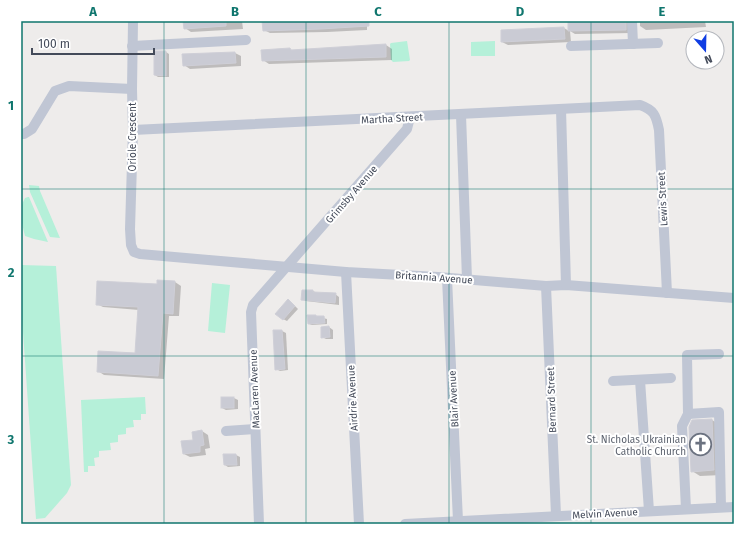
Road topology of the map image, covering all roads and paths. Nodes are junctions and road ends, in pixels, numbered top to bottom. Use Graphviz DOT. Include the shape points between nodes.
graph roads {
  1 [pos="133,21"];
  2 [pos="632,21"];
  3 [pos="246,40"];
  4 [pos="658,43"];
  5 [pos="632,44"];
  6 [pos="132,46"];
  7 [pos="571,46"];
  8 [pos="132,89"];
  9 [pos="561,109"];
  10 [pos="649,109"];
  11 [pos="460,115"];
  12 [pos="410,117"];
  13 [pos="133,130"];
  14 [pos="21,134"];
  15 [pos="134,252"];
  16 [pos="287,267"];
  17 [pos="346,272"];
  18 [pos="447,278"];
  19 [pos="466,279"];
  20 [pos="566,285"];
  21 [pos="546,286"];
  22 [pos="667,293"];
  23 [pos="734,298"];
  24 [pos="719,354"];
  25 [pos="671,378"];
  26 [pos="640,380"];
  27 [pos="613,381"];
  28 [pos="688,414"];
  29 [pos="255,429"];
  30 [pos="226,431"];
  31 [pos="721,507"];
  32 [pos="734,507"];
  33 [pos="686,509"];
  34 [pos="648,511"];
  35 [pos="556,515"];
  36 [pos="458,521"];
  37 [pos="446,523"];
  38 [pos="259,524"];
  39 [pos="359,524"];
  40 [pos="405,524"];
  1 -- 6 [label="street, Oriole Crescent"];
  2 -- 5 [label="street"];
  3 -- 6 [label="street"];
  4 -- 5 [label="street"];
  5 -- 7 [label="street"];
  6 -- 8 [label="street, Oriole Crescent"];
  8 -- 13 [label="street, Oriole Crescent"];
  8 -- 14 [label="street" via="69,86 62,88 55,91 32,129"];
  9 -- 10 [label="street, Martha Street" via="640,105"];
  9 -- 11 [label="street, Martha Street"];
  9 -- 20 [label="street"];
  10 -- 22 [label="street, Lewis Street" via="657,118 659,130"];
  11 -- 12 [label="street, Martha Street"];
  11 -- 19 [label="street"];
  12 -- 13 [label="street, Martha Street"];
  12 -- 16 [label="street, Grimsby Avenue" via="407,128"];
  13 -- 15 [label="street, Oriole Crescent" via="130,229"];
  15 -- 16 [label="street, Britannia Avenue"];
  16 -- 17 [label="street, Britannia Avenue"];
  16 -- 29 [label="street, MacLaren Avenue" via="253,305 251,312"];
  17 -- 18 [label="street, Britannia Avenue"];
  17 -- 39 [label="street, Airdrie Avenue"];
  18 -- 19 [label="street, Britannia Avenue"];
  18 -- 36 [label="street, Blair Avenue"];
  19 -- 21 [label="street, Britannia Avenue"];
  20 -- 21 [label="street, Britannia Avenue"];
  20 -- 22 [label="street, Britannia Avenue"];
  21 -- 35 [label="street, Bernard Street"];
  22 -- 23 [label="street, Britannia Avenue"];
  24 -- 28 [label="street" via="687,355"];
  25 -- 26 [label="street"];
  26 -- 27 [label="street"];
  26 -- 34 [label="street"];
  28 -- 31 [label="street" via="719,412"];
  28 -- 33 [label="street" via="682,426"];
  29 -- 30 [label="street"];
  29 -- 38 [label="street, MacLaren Avenue"];
  31 -- 32 [label="street, Melvin Avenue"];
  31 -- 33 [label="street, Melvin Avenue"];
  33 -- 34 [label="street, Melvin Avenue"];
  34 -- 35 [label="street, Melvin Avenue"];
  35 -- 36 [label="street, Melvin Avenue"];
  36 -- 37 [label="street, Melvin Avenue"];
  37 -- 40 [label="street, Melvin Avenue"];
}
